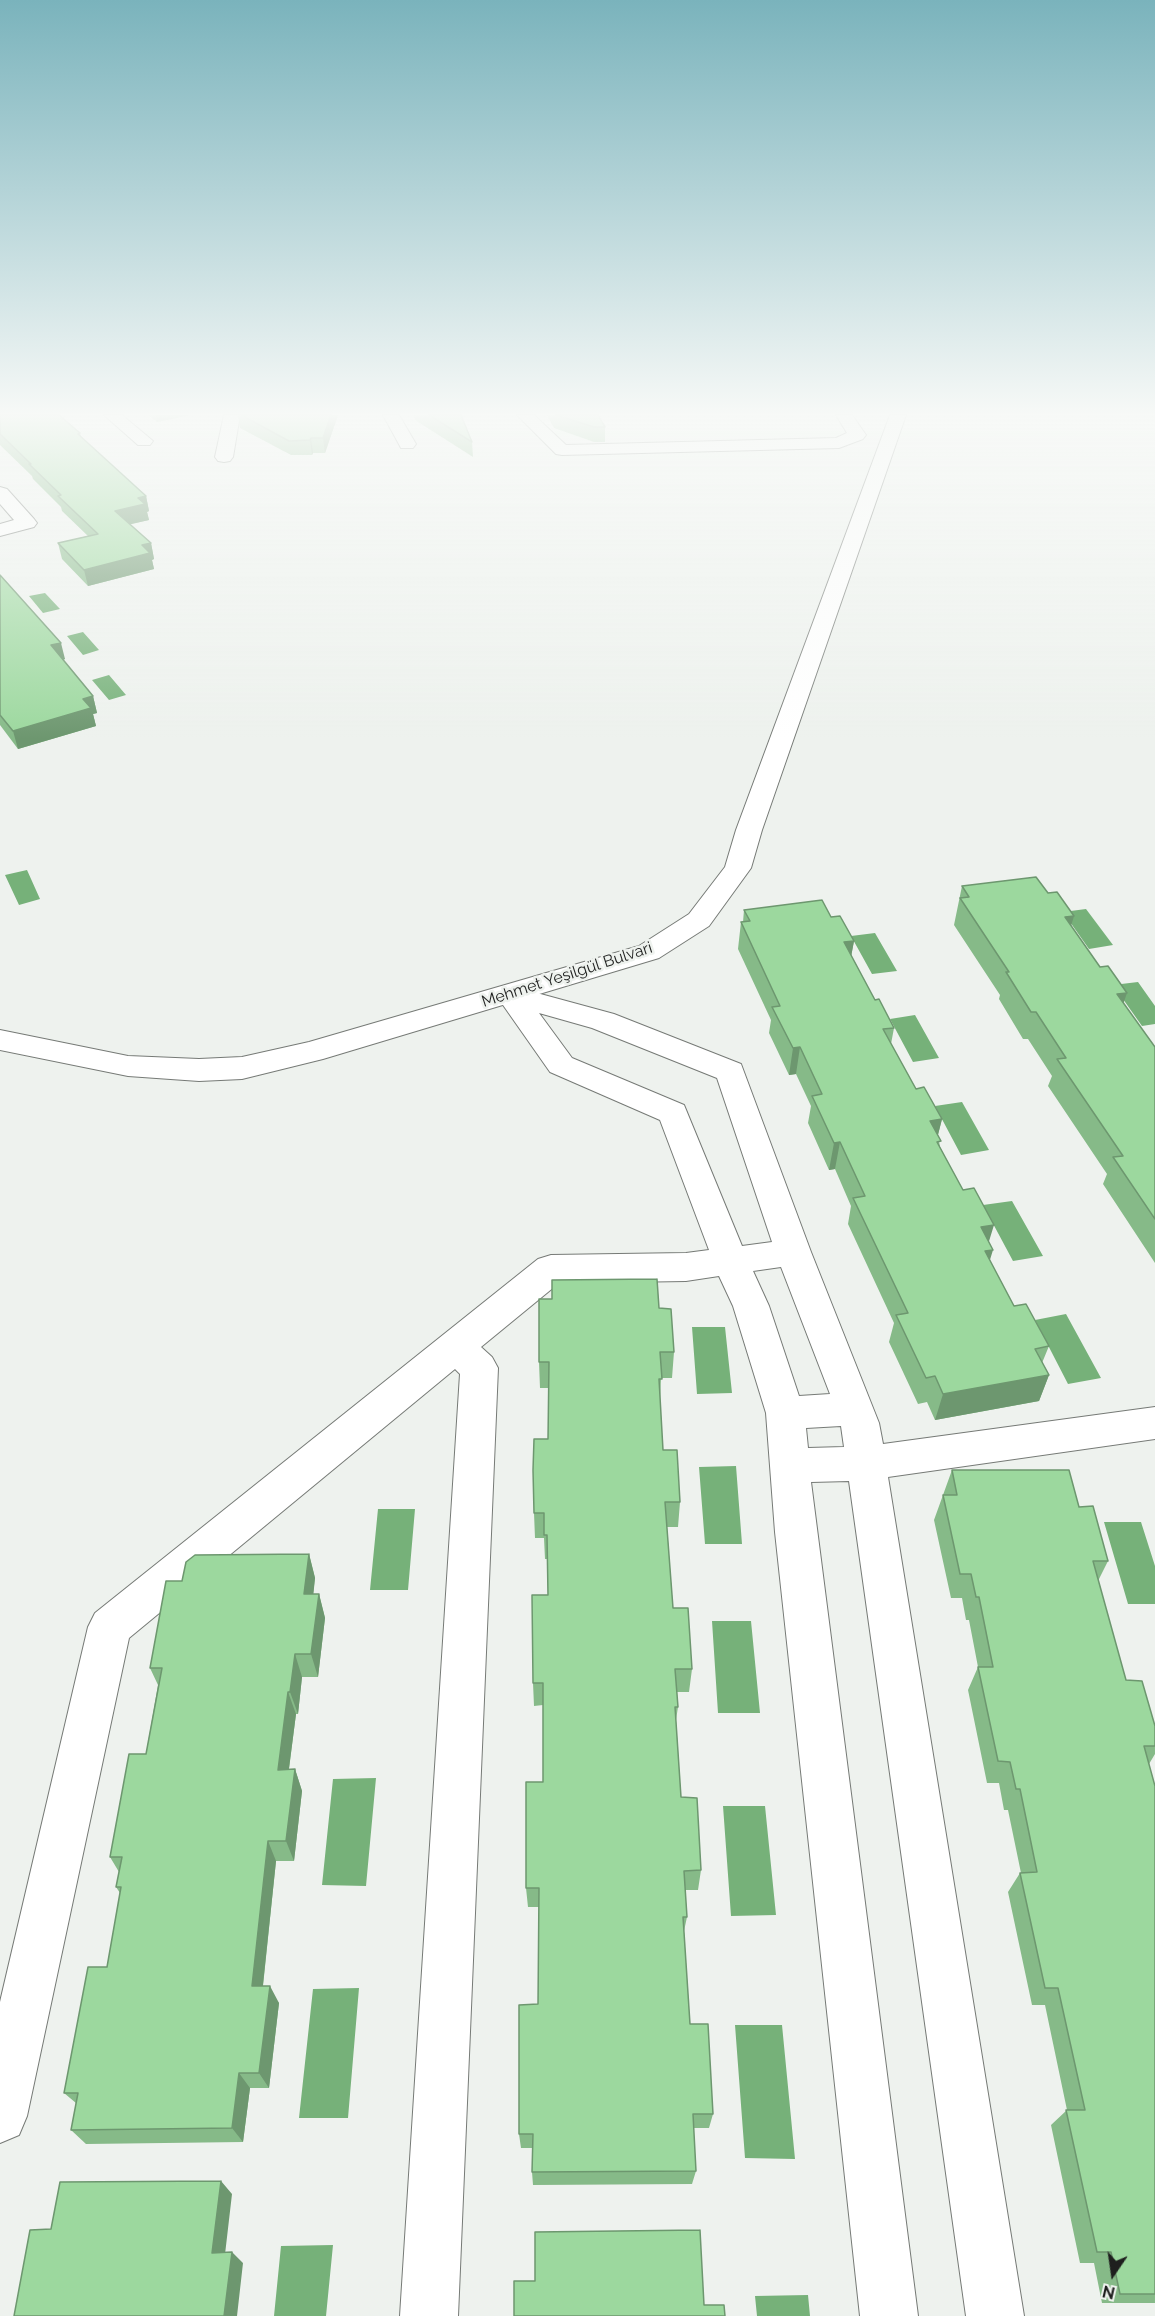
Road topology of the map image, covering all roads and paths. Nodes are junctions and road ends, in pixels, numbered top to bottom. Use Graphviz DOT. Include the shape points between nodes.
graph roads {
  1 [pos="27,523"];
  2 [pos="859,523"];
  3 [pos="0,530"];
  4 [pos="511,995"];
  5 [pos="0,1040"];
  6 [pos="793,1251"];
  7 [pos="729,1260"];
  8 [pos="454,1347"];
  9 [pos="854,1409"];
  10 [pos="785,1413"];
  11 [pos="1155,1423"];
  12 [pos="865,1463"];
  13 [pos="790,1466"];
  14 [pos="0,2116"];
  15 [pos="429,2316"];
  16 [pos="889,2316"];
  17 [pos="995,2316"];
  1 -- 3 [label="street"];
  2 -- 4 [label="street, Mehmet Yeşilgül Bulvari" via="738,868 699,920 649,952"];
  4 -- 5 [label="street, Mehmet Yeşilgül Bulvari" via="242,1068 128,1066"];
  4 -- 6 [label="street" via="603,1021 730,1071"];
  4 -- 7 [label="street" via="561,1065 673,1113"];
  6 -- 7 [label="street"];
  6 -- 9 [label="street"];
  7 -- 8 [label="street" via="686,1267 551,1269"];
  7 -- 10 [label="street" via="751,1306"];
  8 -- 14 [label="street" via="110,1627"];
  8 -- 15 [label="street" via="479,1368"];
  9 -- 10 [label="street"];
  9 -- 12 [label="street" via="860,1423"];
  10 -- 13 [label="street"];
  11 -- 12 [label="street"];
  12 -- 13 [label="street"];
  12 -- 17 [label="street"];
  13 -- 16 [label="street"];
}
